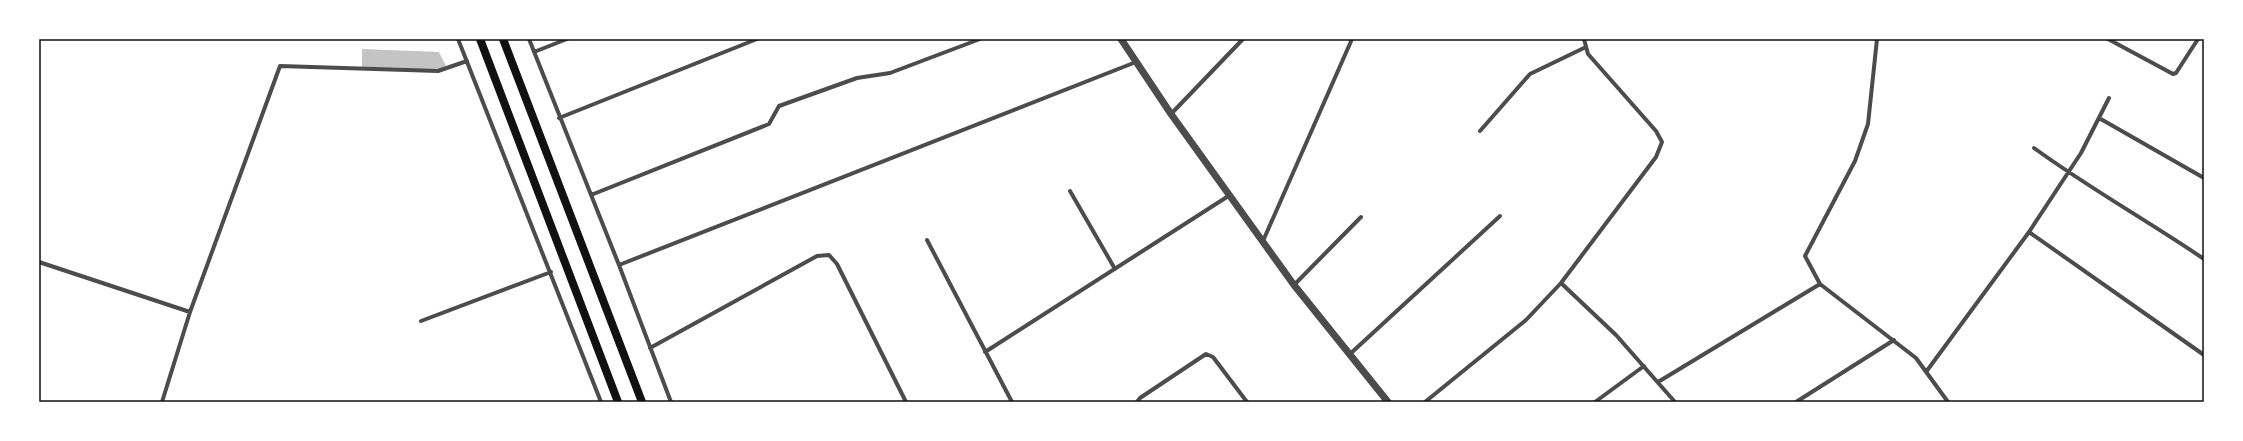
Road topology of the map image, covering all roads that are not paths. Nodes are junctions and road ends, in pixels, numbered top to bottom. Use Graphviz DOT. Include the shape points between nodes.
graph roads {
  1 [pos="458,39"];
  2 [pos="480,39"];
  3 [pos="503,39"];
  4 [pos="529,39"];
  5 [pos="567,39"];
  6 [pos="757,39"];
  7 [pos="980,39"];
  8 [pos="1121,39"];
  9 [pos="1243,39"];
  10 [pos="1352,39"];
  11 [pos="1584,39"];
  12 [pos="1877,39"];
  13 [pos="2108,39"];
  14 [pos="2198,39"];
  15 [pos="1586,47"];
  16 [pos="534,52"];
  17 [pos="467,61"];
  18 [pos="1136,62"];
  19 [pos="2109,98"];
  20 [pos="1171,114"];
  21 [pos="559,118"];
  22 [pos="2099,118"];
  23 [pos="1480,131"];
  24 [pos="2034,148"];
  25 [pos="2068,172"];
  26 [pos="2204,178"];
  27 [pos="1070,191"];
  28 [pos="1230,194"];
  29 [pos="591,195"];
  30 [pos="1500,216"];
  31 [pos="1361,217"];
  32 [pos="2029,232"];
  33 [pos="927,240"];
  34 [pos="1263,241"];
  35 [pos="2204,259"];
  36 [pos="39,262"];
  37 [pos="619,265"];
  38 [pos="1115,269"];
  39 [pos="551,272"];
  40 [pos="1561,283"];
  41 [pos="1820,284"];
  42 [pos="1294,285"];
  43 [pos="190,312"];
  44 [pos="421,321"];
  45 [pos="1894,340"];
  46 [pos="650,348"];
  47 [pos="985,352"];
  48 [pos="1350,354"];
  49 [pos="2204,355"];
  50 [pos="1644,366"];
  51 [pos="1926,372"];
  52 [pos="1658,382"];
  53 [pos="162,402"];
  54 [pos="601,402"];
  55 [pos="618,402"];
  56 [pos="642,402"];
  57 [pos="671,402"];
  58 [pos="906,402"];
  59 [pos="1012,402"];
  60 [pos="1137,402"];
  61 [pos="1247,402"];
  62 [pos="1388,402"];
  63 [pos="1425,402"];
  64 [pos="1595,402"];
  65 [pos="1675,402"];
  66 [pos="1796,402"];
  67 [pos="1948,402"];
  1 -- 17 [label="street"];
  2 -- 55 [label="main road"];
  3 -- 56 [label="main road"];
  4 -- 16 [label="street"];
  5 -- 16 [label="street"];
  6 -- 21 [label="street"];
  7 -- 29 [label="street" via="890,73 857,78 779,106 769,124"];
  8 -- 18 [label="street"];
  9 -- 20 [label="street"];
  10 -- 34 [label="street"];
  11 -- 15 [label="street"];
  12 -- 41 [label="street" via="1868,124 1855,161 1805,256"];
  13 -- 14 [label="street" via="2173,74"];
  15 -- 23 [label="street" via="1530,74"];
  15 -- 40 [label="street" via="1588,54 1656,130 1662,142 1656,158"];
  16 -- 21 [label="street"];
  17 -- 39 [label="street"];
  17 -- 43 [label="street" via="438,71 280,66"];
  18 -- 20 [label="street"];
  18 -- 37 [label="street"];
  19 -- 22 [label="street"];
  20 -- 28 [label="street"];
  21 -- 29 [label="street"];
  22 -- 25 [label="street"];
  22 -- 26 [label="street"];
  24 -- 25 [label="street"];
  25 -- 32 [label="street"];
  25 -- 35 [label="street"];
  27 -- 38 [label="street"];
  28 -- 34 [label="street"];
  28 -- 38 [label="street"];
  29 -- 37 [label="street"];
  30 -- 48 [label="street"];
  31 -- 42 [label="street"];
  32 -- 49 [label="street"];
  32 -- 51 [label="street"];
  33 -- 47 [label="street"];
  34 -- 42 [label="street"];
  36 -- 43 [label="street"];
  37 -- 46 [label="street"];
  38 -- 47 [label="street"];
  39 -- 44 [label="street"];
  39 -- 54 [label="street"];
  40 -- 50 [label="street" via="1616,335"];
  40 -- 63 [label="street" via="1526,320"];
  41 -- 45 [label="street"];
  41 -- 52 [label="street"];
  42 -- 48 [label="street"];
  43 -- 53 [label="street"];
  45 -- 51 [label="street" via="1916,358"];
  45 -- 66 [label="street"];
  46 -- 57 [label="street"];
  46 -- 58 [label="street" via="817,256 829,255 837,264"];
  47 -- 59 [label="street"];
  48 -- 62 [label="street"];
  50 -- 52 [label="street"];
  50 -- 64 [label="street"];
  51 -- 67 [label="street"];
  52 -- 65 [label="street"];
  60 -- 61 [label="street" via="1206,354 1213,358"];
}
